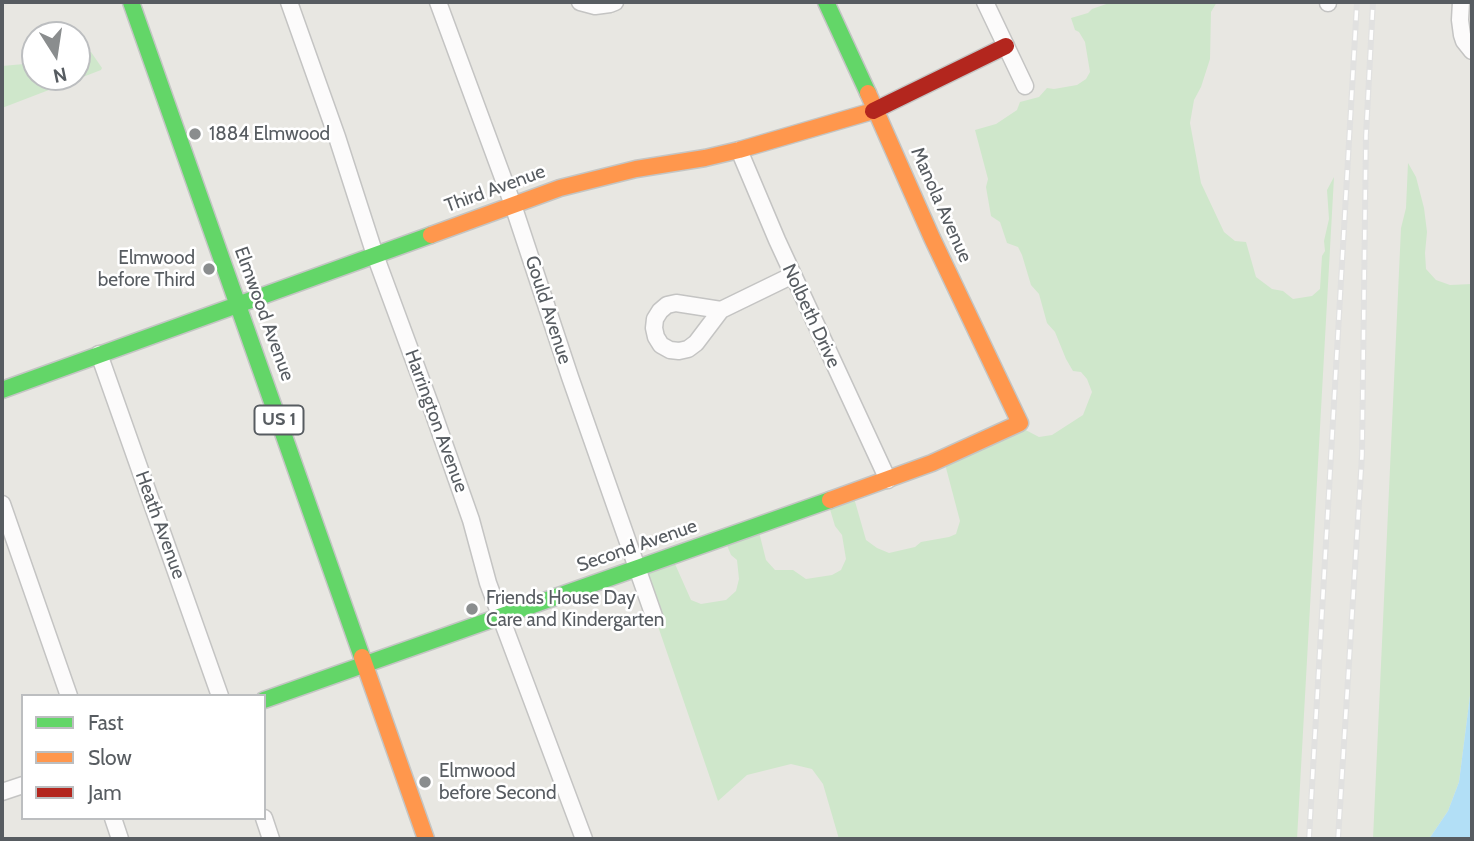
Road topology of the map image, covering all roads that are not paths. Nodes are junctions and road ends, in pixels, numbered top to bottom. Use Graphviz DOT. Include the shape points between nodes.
graph roads {
  1 [pos="131,2"];
  2 [pos="143,2"];
  3 [pos="289,2"];
  4 [pos="438,2"];
  5 [pos="580,2"];
  6 [pos="615,2"];
  7 [pos="827,2"];
  8 [pos="985,2"];
  9 [pos="1461,2"];
  10 [pos="138,21"];
  11 [pos="1006,46"];
  12 [pos="1472,51"];
  13 [pos="1025,86"];
  14 [pos="876,110"];
  15 [pos="739,150"];
  16 [pos="513,205"];
  17 [pos="375,255"];
  18 [pos="793,275"];
  19 [pos="239,305"];
  20 [pos="721,310"];
  21 [pos="99,355"];
  22 [pos="2,390"];
  23 [pos="1020,423"];
  24 [pos="888,480"];
  25 [pos="2,504"];
  26 [pos="637,568"];
  27 [pos="501,616"];
  28 [pos="655,619"];
  29 [pos="365,664"];
  30 [pos="68,694"];
  31 [pos="219,694"];
  32 [pos="266,698"];
  33 [pos="21,786"];
  34 [pos="2,792"];
  35 [pos="114,820"];
  36 [pos="265,820"];
  37 [pos="120,839"];
  38 [pos="271,839"];
  39 [pos="426,839"];
  40 [pos="584,839"];
  1 -- 10 [label="street, Elmwood Avenue / US 1"];
  2 -- 10 [label="street"];
  3 -- 17 [label="street, Harrington Avenue"];
  4 -- 16 [label="street, Gould Avenue"];
  5 -- 6 [label="street" via="595,6"];
  7 -- 14 [label="street, Manola Avenue"];
  8 -- 11 [label="street"];
  9 -- 12 [label="street" via="1462,35"];
  10 -- 19 [label="street, Elmwood Avenue / US 1"];
  11 -- 13 [label="street"];
  11 -- 14 [label="street, Third Avenue"];
  14 -- 15 [label="street, Third Avenue"];
  14 -- 23 [label="street, Manola Avenue"];
  15 -- 16 [label="street, Third Avenue" via="636,169"];
  15 -- 18 [label="street, Nolbeth Drive"];
  16 -- 17 [label="street, Third Avenue"];
  16 -- 26 [label="street, Gould Avenue"];
  17 -- 19 [label="street, Third Avenue"];
  17 -- 27 [label="street, Harrington Avenue" via="463,496"];
  18 -- 20 [label="street"];
  18 -- 24 [label="street, Nolbeth Drive"];
  19 -- 21 [label="street, Third Avenue"];
  19 -- 29 [label="street, Elmwood Avenue / US 1"];
  21 -- 22 [label="street, Third Avenue"];
  21 -- 31 [label="street, Heath Avenue"];
  23 -- 24 [label="street, Second Avenue"];
  24 -- 26 [label="street, Second Avenue"];
  25 -- 30 [label="street"];
  26 -- 27 [label="street, Second Avenue"];
  26 -- 28 [label="street, Gould Avenue"];
  27 -- 29 [label="street, Second Avenue"];
  27 -- 40 [label="street, Harrington Avenue"];
  29 -- 32 [label="street, Second Avenue"];
  29 -- 39 [label="street, Elmwood Avenue / US 1"];
  33 -- 34 [label="street"];
  35 -- 37 [label="street"];
  36 -- 38 [label="street"];
}
